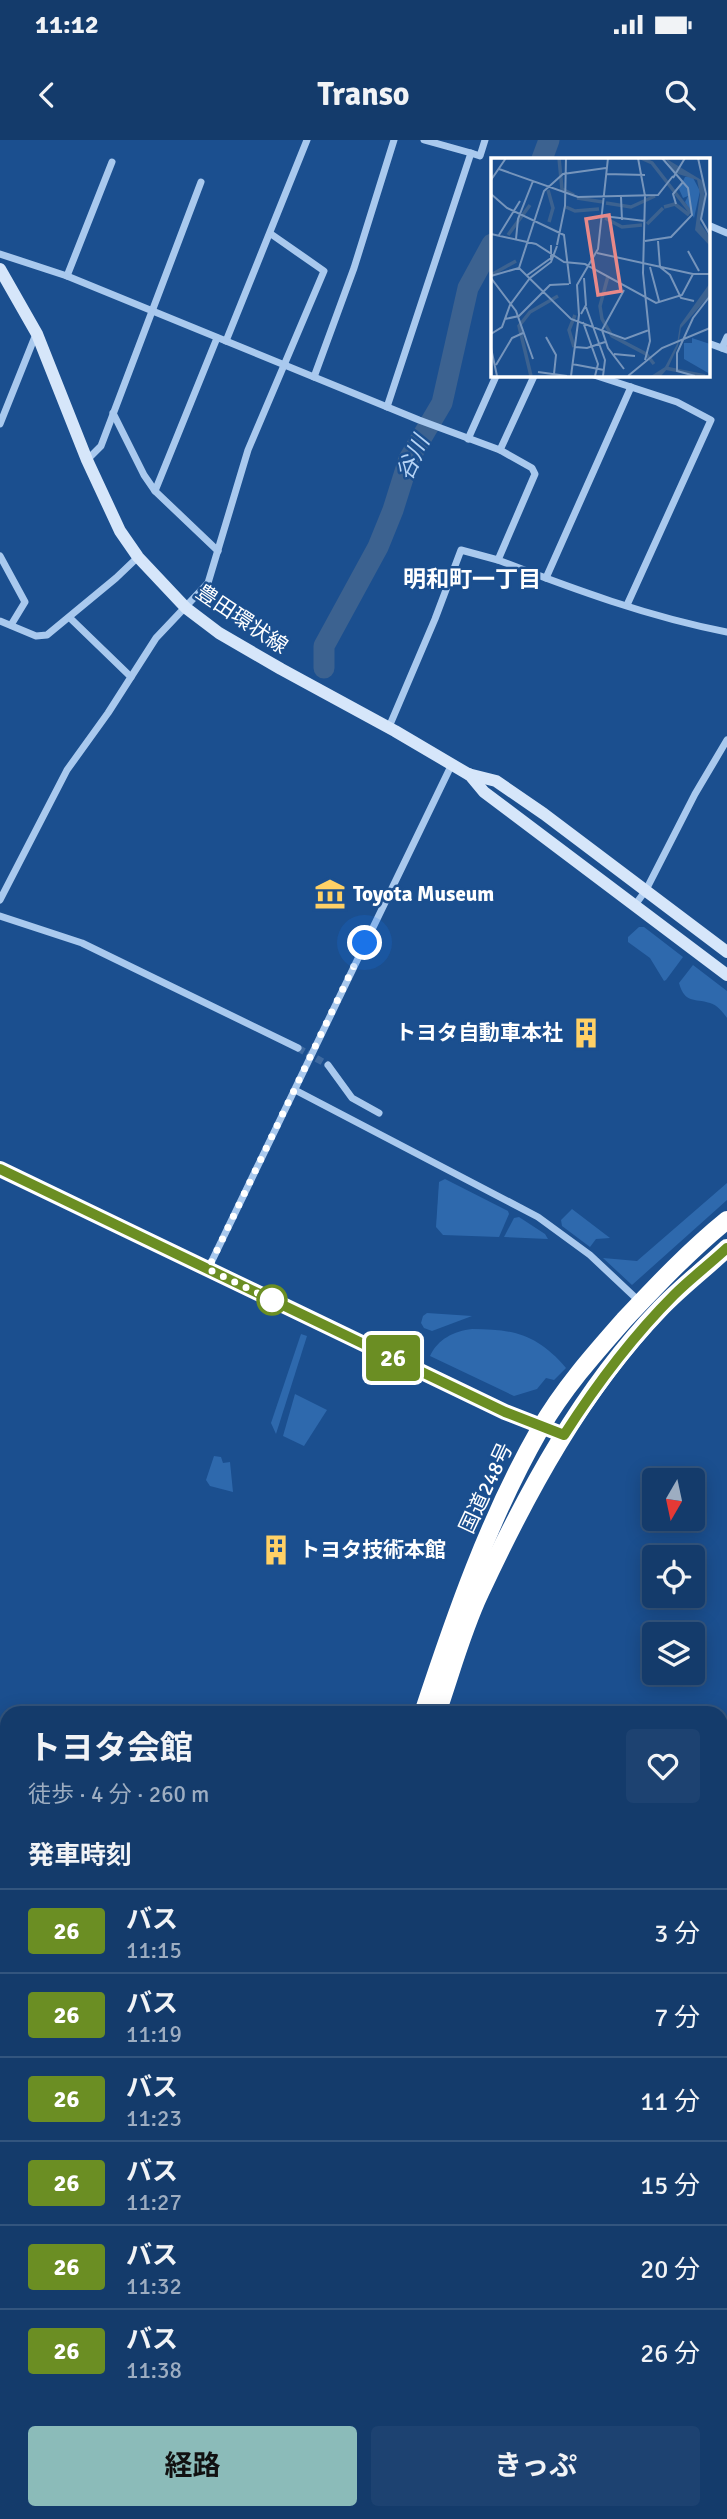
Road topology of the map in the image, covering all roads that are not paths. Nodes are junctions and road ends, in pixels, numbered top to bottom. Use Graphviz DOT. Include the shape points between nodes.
graph roads {
  1 [pos="307,140"];
  2 [pos="394,140"];
  3 [pos="424,140"];
  4 [pos="485,140"];
  5 [pos="471,153"];
  6 [pos="113,162"];
  7 [pos="201,182"];
  8 [pos="710,226"];
  9 [pos="271,233"];
  10 [pos="727,233"];
  11 [pos="0,254"];
  12 [pos="0,270"];
  13 [pos="67,276"];
  14 [pos="151,311"];
  15 [pos="37,334"];
  16 [pos="727,337"];
  17 [pos="217,338"];
  18 [pos="226,341"];
  19 [pos="725,349"];
  20 [pos="284,364"];
  21 [pos="497,376"];
  22 [pos="534,376"];
  23 [pos="597,376"];
  24 [pos="314,377"];
  25 [pos="631,387"];
  26 [pos="387,407"];
  27 [pos="3,410"];
  28 [pos="113,413"];
  29 [pos="0,424"];
  30 [pos="468,439"];
  31 [pos="500,450"];
  32 [pos="87,460"];
  33 [pos="155,491"];
  34 [pos="218,551"];
  35 [pos="0,556"];
  36 [pos="138,557"];
  37 [pos="498,560"];
  38 [pos="546,578"];
  39 [pos="627,605"];
  40 [pos="186,608"];
  41 [pos="70,618"];
  42 [pos="0,621"];
  43 [pos="11,625"];
  44 [pos="727,632"];
  45 [pos="131,677"];
  46 [pos="389,727"];
  47 [pos="727,740"];
  48 [pos="452,764"];
  49 [pos="468,774"];
  50 [pos="646,890"];
  51 [pos="0,900"];
  52 [pos="635,905"];
  53 [pos="0,916"];
  54 [pos="727,952"];
  55 [pos="727,975"];
  56 [pos="298,1048"];
  57 [pos="328,1065"];
  58 [pos="295,1090"];
  59 [pos="379,1113"];
  60 [pos="0,1169"];
  61 [pos="727,1220"];
  62 [pos="727,1248"];
  63 [pos="208,1269"];
  64 [pos="641,1302"];
  65 [pos="541,1427"];
  66 [pos="564,1435"];
  67 [pos="425,1706"];
  68 [pos="440,1706"];
  1 -- 9 [label="street"];
  2 -- 24 [label="street"];
  3 -- 5 [label="street"];
  4 -- 5 [label="street" via="480,156"];
  5 -- 26 [label="street"];
  6 -- 13 [label="street"];
  7 -- 14 [label="street"];
  8 -- 10 [label="street"];
  9 -- 18 [label="street"];
  9 -- 20 [label="street" via="324,271"];
  11 -- 13 [label="street"];
  12 -- 15 [label="main road, 豊田環状線"];
  13 -- 14 [label="street"];
  14 -- 17 [label="street"];
  14 -- 28 [label="street"];
  15 -- 27 [label="street"];
  15 -- 32 [label="main road, 豊田環状線"];
  16 -- 19 [label="street"];
  17 -- 18 [label="street"];
  17 -- 33 [label="street"];
  18 -- 20 [label="street"];
  20 -- 24 [label="street"];
  20 -- 34 [label="street" via="248,450"];
  21 -- 30 [label="street"];
  22 -- 31 [label="street"];
  23 -- 25 [label="street"];
  24 -- 26 [label="street"];
  25 -- 38 [label="street"];
  25 -- 39 [label="street" via="677,402 711,420"];
  26 -- 30 [label="street"];
  27 -- 29 [label="street"];
  28 -- 32 [label="street" via="101,446"];
  28 -- 33 [label="street"];
  30 -- 31 [label="street"];
  31 -- 37 [label="street" via="535,474"];
  32 -- 36 [label="main road, 豊田環状線" via="120,531"];
  33 -- 34 [label="street"];
  34 -- 40 [label="street" via="208,583"];
  35 -- 43 [label="street" via="25,602"];
  36 -- 40 [label="main road, 豊田環状線"];
  36 -- 41 [label="street"];
  37 -- 38 [label="street"];
  37 -- 46 [label="street" via="461,550"];
  38 -- 39 [label="street"];
  39 -- 44 [label="street"];
  40 -- 45 [label="street" via="156,638"];
  40 -- 46 [label="main road, 豊田環状線" via="230,639"];
  41 -- 43 [label="street" via="47,635 36,636"];
  41 -- 45 [label="street"];
  42 -- 43 [label="street"];
  45 -- 51 [label="street" via="67,770"];
  46 -- 48 [label="main road, 豊田環状線"];
  47 -- 50 [label="street"];
  48 -- 49 [label="main road, 豊田環状線"];
  48 -- 58 [label="street"];
  49 -- 50 [label="main road, 豊田環状線" via="496,781"];
  49 -- 52 [label="main road, 豊田環状線" via="484,792"];
  50 -- 52 [label="street"];
  50 -- 54 [label="main road, 豊田環状線"];
  52 -- 55 [label="main road, 豊田環状線"];
  53 -- 56 [label="street" via="82,943"];
  57 -- 59 [label="street" via="352,1098"];
  58 -- 63 [label="street"];
  58 -- 64 [label="street" via="538,1217 590,1255"];
  60 -- 63 [label="main road"];
  61 -- 64 [label="highway, 国道248号"];
  62 -- 66 [label="highway, 国道248号" via="634,1338"];
  63 -- 65 [label="main road"];
  64 -- 65 [label="highway, 国道248号" via="596,1351"];
  65 -- 66 [label="main road"];
  65 -- 67 [label="highway, 国道248号" via="491,1528"];
  66 -- 68 [label="highway, 国道248号" via="480,1594"];
}
